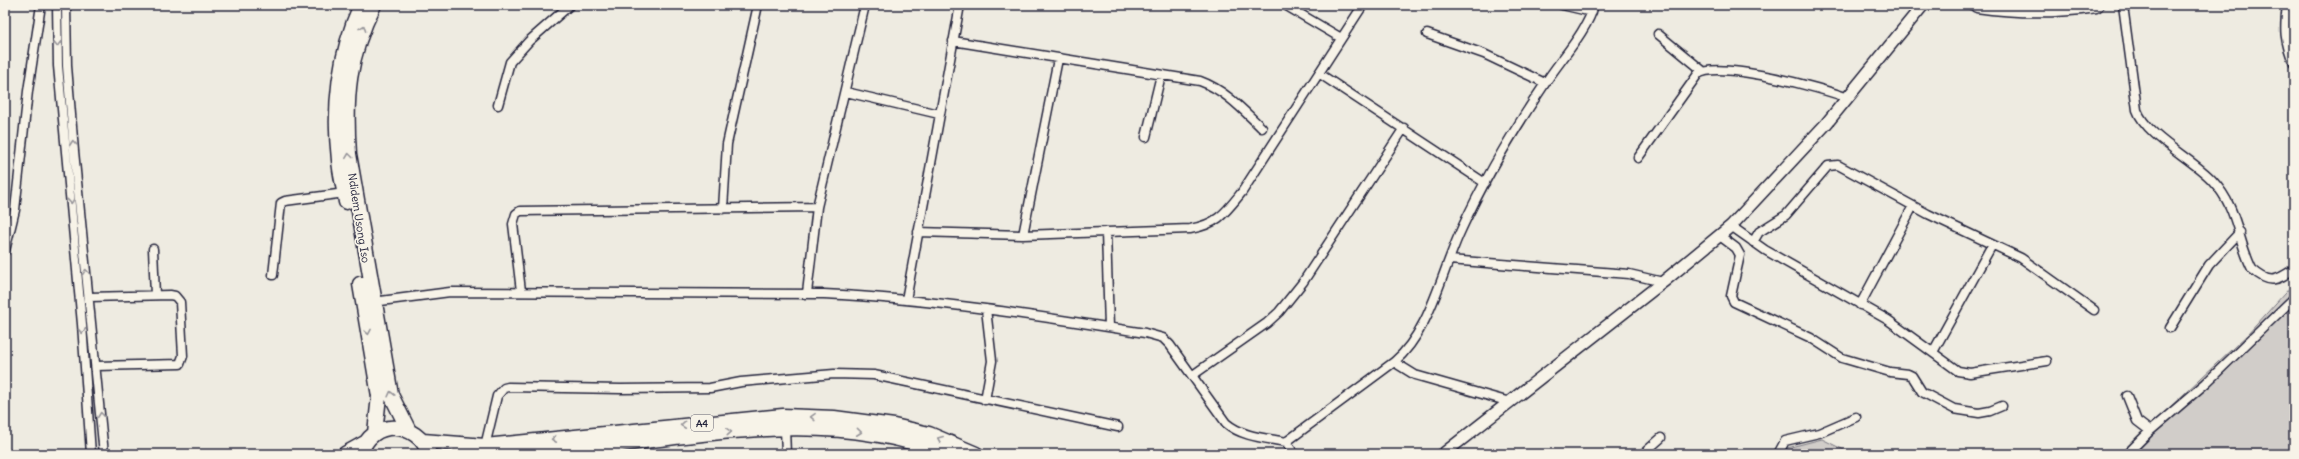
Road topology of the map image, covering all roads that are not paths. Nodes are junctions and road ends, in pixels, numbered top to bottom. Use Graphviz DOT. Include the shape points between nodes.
graph roads {
  1 [pos="41,5"];
  2 [pos="57,5"];
  3 [pos="66,5"];
  4 [pos="361,5"];
  5 [pos="374,5"];
  6 [pos="570,5"];
  7 [pos="758,5"];
  8 [pos="865,5"];
  9 [pos="960,5"];
  10 [pos="1285,5"];
  11 [pos="1363,5"];
  12 [pos="1562,5"];
  13 [pos="1923,5"];
  14 [pos="1977,5"];
  15 [pos="2096,5"];
  16 [pos="2124,5"];
  17 [pos="2287,5"];
  18 [pos="1593,8"];
  19 [pos="1427,34"];
  20 [pos="1658,34"];
  21 [pos="1341,38"];
  22 [pos="953,41"];
  23 [pos="1058,60"];
  24 [pos="2294,64"];
  25 [pos="1703,71"];
  26 [pos="1320,74"];
  27 [pos="1161,75"];
  28 [pos="1545,83"];
  29 [pos="846,92"];
  30 [pos="1848,98"];
  31 [pos="498,105"];
  32 [pos="939,114"];
  33 [pos="1262,128"];
  34 [pos="1404,128"];
  35 [pos="1146,137"];
  36 [pos="1638,158"];
  37 [pos="1485,183"];
  38 [pos="345,193"];
  39 [pos="1913,206"];
  40 [pos="817,207"];
  41 [pos="723,208"];
  42 [pos="1731,226"];
  43 [pos="918,232"];
  44 [pos="1106,232"];
  45 [pos="2240,232"];
  46 [pos="1024,235"];
  47 [pos="1720,236"];
  48 [pos="1753,242"];
  49 [pos="1992,245"];
  50 [pos="153,249"];
  51 [pos="5,251"];
  52 [pos="1449,260"];
  53 [pos="2294,269"];
  54 [pos="273,275"];
  55 [pos="1663,282"];
  56 [pos="521,291"];
  57 [pos="807,293"];
  58 [pos="155,296"];
  59 [pos="89,297"];
  60 [pos="2294,298"];
  61 [pos="906,300"];
  62 [pos="373,302"];
  63 [pos="1860,305"];
  64 [pos="986,309"];
  65 [pos="2094,310"];
  66 [pos="1109,327"];
  67 [pos="2170,328"];
  68 [pos="1933,352"];
  69 [pos="2047,361"];
  70 [pos="1394,362"];
  71 [pos="96,366"];
  72 [pos="1193,375"];
  73 [pos="2126,396"];
  74 [pos="985,400"];
  75 [pos="1510,402"];
  76 [pos="2002,406"];
  77 [pos="1856,417"];
  78 [pos="1118,427"];
  79 [pos="408,429"];
  80 [pos="786,429"];
  81 [pos="2150,431"];
  82 [pos="1661,438"];
  83 [pos="423,441"];
  84 [pos="1286,442"];
  85 [pos="367,443"];
  86 [pos="484,446"];
  87 [pos="603,450"];
  88 [pos="91,454"];
  89 [pos="104,454"];
  90 [pos="345,454"];
  91 [pos="429,454"];
  92 [pos="523,454"];
  93 [pos="786,454"];
  94 [pos="946,454"];
  95 [pos="976,454"];
  96 [pos="1294,454"];
  97 [pos="1443,454"];
  98 [pos="1643,454"];
  99 [pos="1778,454"];
  100 [pos="2127,454"];
  1 -- 51 [label="street" via="28,91 15,210"];
  2 -- 88 [label="street, one-way" via="58,66 82,324"];
  59 -- 3 [label="street, one-way" via="68,81"];
  4 -- 38 [label="highway, Ndidem Usong Iso" via="346,45 338,103 337,139"];
  62 -- 5 [label="highway, Ndidem Usong Iso, one-way" via="352,174 346,114 355,50"];
  6 -- 31 [label="street" via="529,41 510,62"];
  7 -- 41 [label="street" via="727,144"];
  8 -- 29 [label="street"];
  9 -- 22 [label="street"];
  10 -- 21 [label="street"];
  11 -- 21 [label="street"];
  12 -- 18 [label="street"];
  13 -- 30 [label="street"];
  14 -- 15 [label="highway" via="2033,11"];
  16 -- 45 [label="street" via="2139,116 2148,128 2213,181 2232,207"];
  17 -- 24 [label="street" via="2285,43"];
  18 -- 28 [label="street"];
  19 -- 28 [label="street" via="1484,54"];
  20 -- 25 [label="street"];
  21 -- 26 [label="street"];
  22 -- 23 [label="street"];
  22 -- 32 [label="street"];
  23 -- 27 [label="street"];
  23 -- 46 [label="street"];
  25 -- 30 [label="street" via="1713,70 1801,83"];
  25 -- 36 [label="street" via="1698,74"];
  26 -- 34 [label="street"];
  26 -- 44 [label="street" via="1242,192 1214,222 1190,229"];
  27 -- 33 [label="street" via="1213,85 1232,99"];
  27 -- 35 [label="street"];
  28 -- 37 [label="street"];
  29 -- 32 [label="street"];
  29 -- 40 [label="street"];
  30 -- 42 [label="street"];
  32 -- 43 [label="street"];
  34 -- 37 [label="street"];
  34 -- 72 [label="street" via="1303,282 1279,312 1267,324"];
  37 -- 52 [label="street"];
  38 -- 54 [label="street" via="281,203"];
  38 -- 85 [label="highway, Ndidem Usong Iso, one-way" via="379,396"];
  39 -- 48 [label="street" via="1842,166 1833,164 1823,171 1786,214 1759,232"];
  39 -- 49 [label="street"];
  39 -- 63 [label="street"];
  40 -- 41 [label="street"];
  40 -- 57 [label="street"];
  41 -- 56 [label="street" via="520,212 516,214 513,224"];
  42 -- 47 [label="street"];
  42 -- 48 [label="street"];
  43 -- 46 [label="street"];
  43 -- 61 [label="street"];
  44 -- 46 [label="street"];
  44 -- 66 [label="street"];
  45 -- 53 [label="street" via="2248,261 2259,275 2276,280"];
  45 -- 67 [label="street" via="2208,265"];
  47 -- 55 [label="street"];
  47 -- 76 [label="street" via="1736,248 1740,255 1731,296 1734,302 1811,338 1842,358 1890,372 1908,374 1922,392 1954,409 1979,413"];
  48 -- 63 [label="street"];
  49 -- 65 [label="street" via="2021,258"];
  49 -- 68 [label="street"];
  50 -- 58 [label="street"];
  52 -- 55 [label="street" via="1628,274"];
  52 -- 70 [label="street" via="1416,336"];
  55 -- 75 [label="street"];
  56 -- 57 [label="street"];
  56 -- 62 [label="street" via="450,292"];
  57 -- 61 [label="street"];
  58 -- 59 [label="street"];
  58 -- 71 [label="street" via="175,296 180,302 183,356 180,364"];
  59 -- 71 [label="street"];
  60 -- 81 [label="street" via="2206,383"];
  61 -- 64 [label="street"];
  79 -- 62 [label="highway, Ndidem Usong Iso, one-way" via="391,395"];
  63 -- 68 [label="street" via="1888,320"];
  64 -- 66 [label="street"];
  64 -- 74 [label="street" via="992,361"];
  66 -- 72 [label="street" via="1163,338"];
  68 -- 69 [label="street" via="1958,371 1970,373"];
  70 -- 75 [label="street" via="1414,375"];
  70 -- 84 [label="street"];
  89 -- 71 [label="street, one-way"];
  72 -- 84 [label="street" via="1226,423 1233,429"];
  73 -- 81 [label="street" via="2137,421"];
  74 -- 78 [label="street"];
  74 -- 86 [label="street" via="858,373 741,382 710,388 508,387 498,396"];
  75 -- 97 [label="street"];
  77 -- 99 [label="street" via="1819,433 1785,441"];
  79 -- 83 [label="highway"];
  79 -- 85 [label="highway" via="388,428"];
  87 -- 80 [label="highway, A4, one-way" via="707,433"];
  80 -- 93 [label="street"];
  80 -- 94 [label="highway, A4, one-way" via="866,433 901,440"];
  81 -- 100 [label="street"];
  82 -- 98 [label="street"];
  83 -- 86 [label="highway, A4"];
  83 -- 91 [label="highway"];
  84 -- 96 [label="street"];
  85 -- 90 [label="highway"];
  95 -- 86 [label="highway, A4, one-way" via="929,434 894,426 834,418 783,416"];
  87 -- 92 [label="highway, A4"];
}
